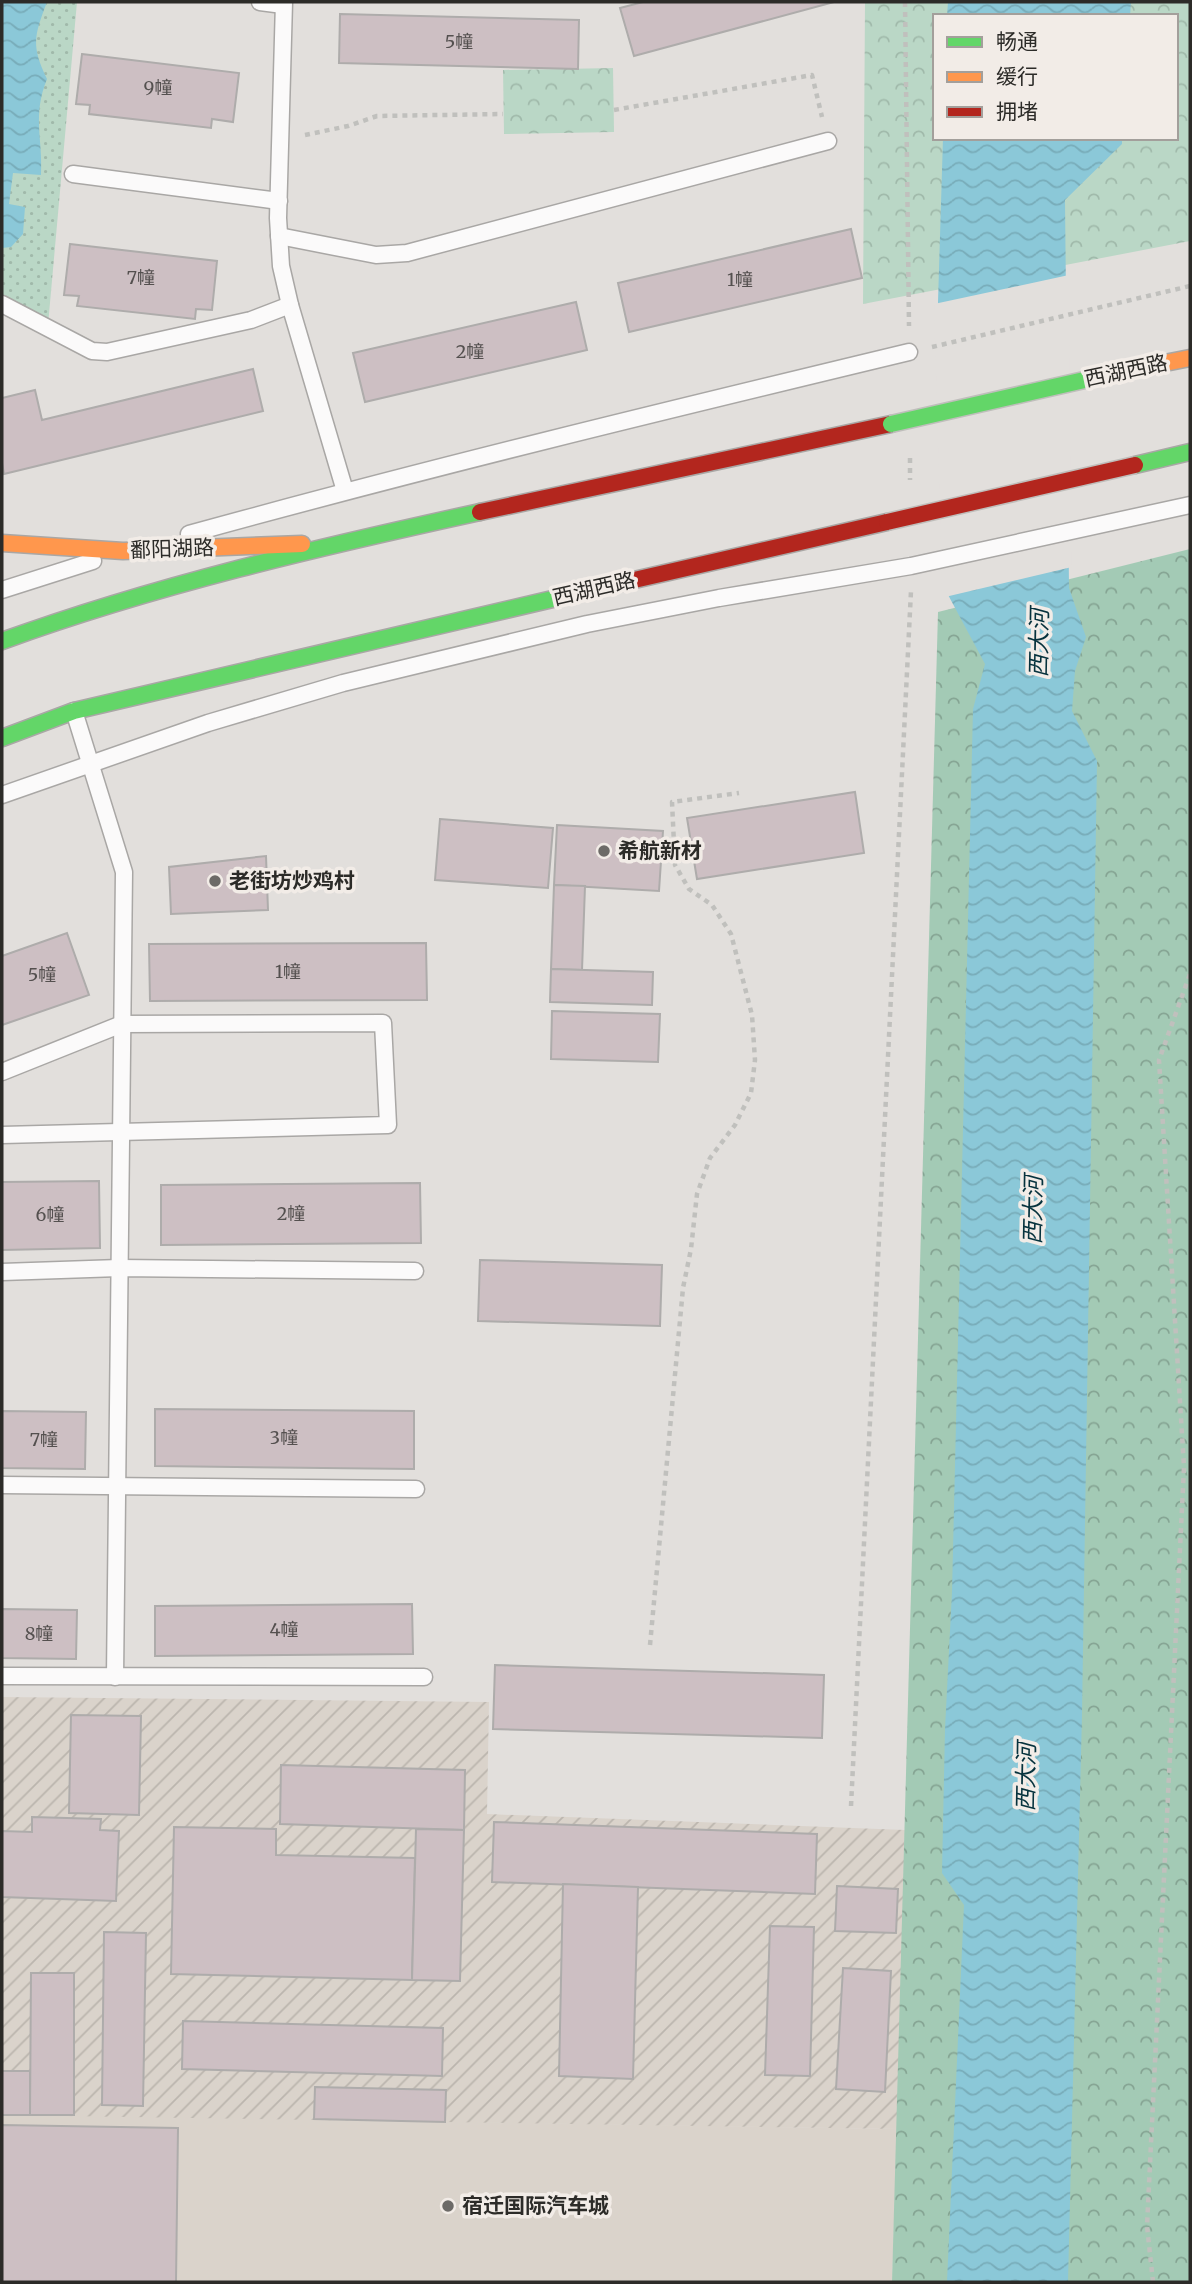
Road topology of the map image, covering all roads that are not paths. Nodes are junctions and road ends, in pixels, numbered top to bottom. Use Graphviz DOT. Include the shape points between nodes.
graph roads {
  1 [pos="260,2"];
  2 [pos="284,3"];
  3 [pos="828,141"];
  4 [pos="73,174"];
  5 [pos="279,201"];
  6 [pos="279,236"];
  7 [pos="2,304"];
  8 [pos="290,305"];
  9 [pos="909,352"];
  10 [pos="1190,358"];
  11 [pos="1190,452"];
  12 [pos="345,491"];
  13 [pos="1190,505"];
  14 [pos="342,542"];
  15 [pos="2,543"];
  16 [pos="128,551"];
  17 [pos="2,590"];
  18 [pos="2,641"];
  19 [pos="74,711"];
  20 [pos="2,738"];
  21 [pos="90,764"];
  22 [pos="2,794"];
  23 [pos="122,1024"];
  24 [pos="2,1072"];
  25 [pos="121,1132"];
  26 [pos="2,1135"];
  27 [pos="119,1268"];
  28 [pos="415,1271"];
  29 [pos="2,1272"];
  30 [pos="2,1485"];
  31 [pos="117,1485"];
  32 [pos="416,1489"];
  33 [pos="2,1676"];
  34 [pos="115,1677"];
  35 [pos="424,1677"];
  1 -- 2 [label="lane"];
  2 -- 5 [label="lane"];
  3 -- 6 [label="lane" via="407,253 376,255"];
  4 -- 5 [label="lane"];
  5 -- 6 [label="lane"];
  6 -- 8 [label="lane"];
  7 -- 8 [label="lane" via="92,351 107,352 251,320"];
  8 -- 12 [label="lane"];
  9 -- 12 [label="lane"];
  10 -- 14 [label="main road, 西湖西路, bridge"];
  11 -- 19 [label="main road, 西湖西路, bridge"];
  12 -- 16 [label="lane"];
  13 -- 21 [label="lane" via="912,566 587,624 383,673 208,723"];
  14 -- 16 [label="main road, 鄱阳湖路"];
  14 -- 18 [label="main road, 西湖西路"];
  15 -- 16 [label="main road, 鄱阳湖路"];
  16 -- 17 [label="lane"];
  19 -- 20 [label="main road, 西湖西路"];
  19 -- 21 [label="lane"];
  21 -- 22 [label="lane"];
  21 -- 23 [label="lane" via="124,872"];
  23 -- 24 [label="lane"];
  23 -- 25 [label="lane"];
  23 -- 25 [label="lane" via="383,1024 388,1125"];
  25 -- 26 [label="lane"];
  25 -- 27 [label="lane"];
  27 -- 28 [label="lane"];
  27 -- 29 [label="lane"];
  27 -- 31 [label="lane"];
  30 -- 31 [label="lane"];
  31 -- 32 [label="lane"];
  31 -- 34 [label="lane"];
  33 -- 34 [label="lane"];
  34 -- 35 [label="lane"];
}
